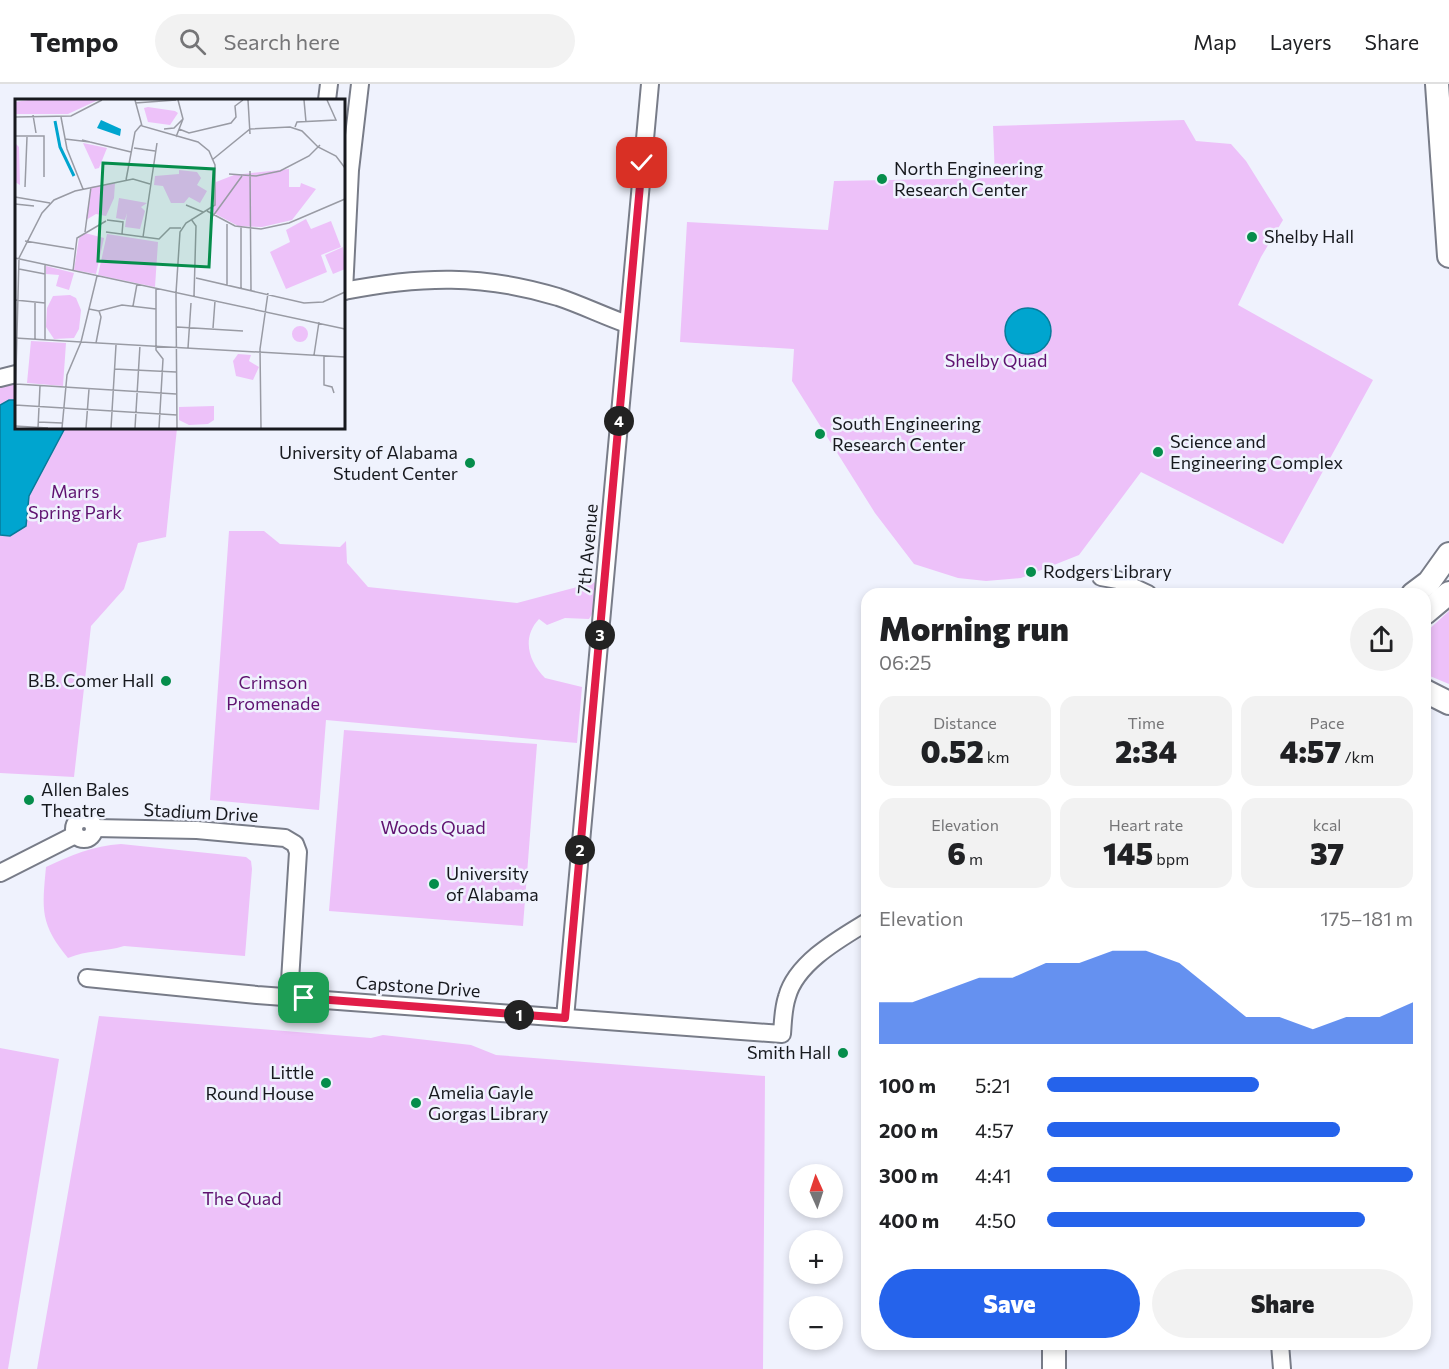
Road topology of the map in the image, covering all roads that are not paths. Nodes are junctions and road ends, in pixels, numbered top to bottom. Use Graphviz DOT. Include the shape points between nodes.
graph roads {
  1 [pos="329,84"];
  2 [pos="360,84"];
  3 [pos="650,84"];
  4 [pos="1437,84"];
  5 [pos="327,99"];
  6 [pos="347,170"];
  7 [pos="345,251"];
  8 [pos="1449,256"];
  9 [pos="345,291"];
  10 [pos="627,324"];
  11 [pos="15,374"];
  12 [pos="0,378"];
  13 [pos="1449,554"];
  14 [pos="1101,577"];
  15 [pos="1135,588"];
  16 [pos="1421,588"];
  17 [pos="1449,593"];
  18 [pos="1431,608"];
  19 [pos="1431,694"];
  20 [pos="1449,703"];
  21 [pos="0,873"];
  22 [pos="861,926"];
  23 [pos="87,978"];
  24 [pos="289,998"];
  25 [pos="565,1018"];
  26 [pos="1054,1350"];
  27 [pos="1280,1350"];
  28 [pos="1054,1369"];
  29 [pos="1282,1369"];
  1 -- 5 [label="street"];
  2 -- 6 [label="street"];
  3 -- 10 [label="street, 7th Avenue"];
  4 -- 8 [label="street"];
  6 -- 7 [label="street"];
  9 -- 10 [label="street" via="415,279 463,279 526,288"];
  10 -- 25 [label="street, 7th Avenue"];
  11 -- 12 [label="street"];
  13 -- 16 [label="street"];
  14 -- 15 [label="street"];
  17 -- 18 [label="street"];
  19 -- 20 [label="street"];
  21 -- 24 [label="street, Stadium Drive" via="75,835 74,828 80,820 89,820 94,828 197,830 285,838 295,844 298,852"];
  22 -- 25 [label="street, Capstone Drive" via="816,956 793,982 787,995 782,1034"];
  23 -- 24 [label="street, Capstone Drive"];
  24 -- 25 [label="street, Capstone Drive"];
  26 -- 28 [label="street"];
  27 -- 29 [label="street"];
}
